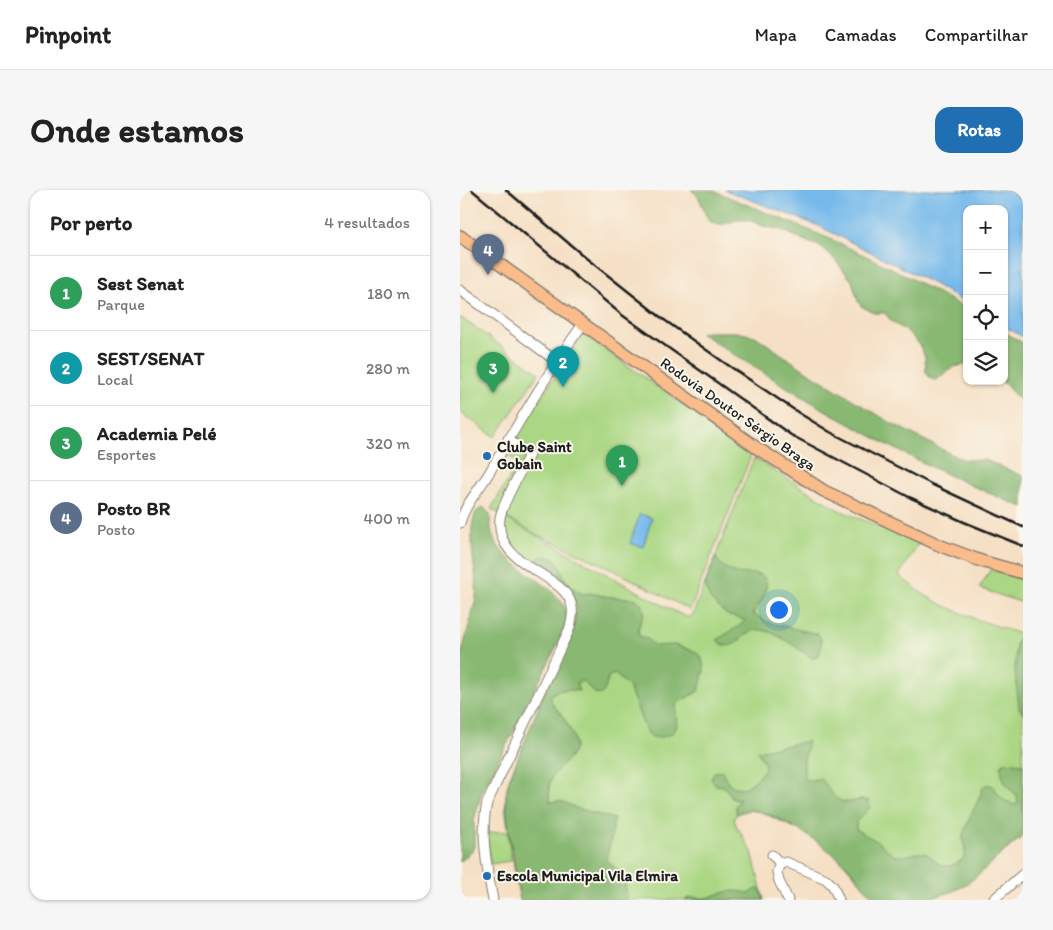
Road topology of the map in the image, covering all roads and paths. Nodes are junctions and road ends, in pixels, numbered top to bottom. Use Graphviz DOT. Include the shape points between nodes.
graph roads {
  1 [pos="460,236"];
  2 [pos="460,290"];
  3 [pos="584,324"];
  4 [pos="556,361"];
  5 [pos="508,439"];
  6 [pos="460,523"];
  7 [pos="1023,573"];
  8 [pos="772,856"];
  9 [pos="781,864"];
  10 [pos="1023,874"];
  11 [pos="493,900"];
  12 [pos="788,900"];
  13 [pos="839,900"];
  14 [pos="993,900"];
  1 -- 3 [label="main road, Rodovia Doutor Sérgio Braga"];
  2 -- 4 [label="street"];
  3 -- 4 [label="street"];
  3 -- 7 [label="main road, Rodovia Doutor Sérgio Braga" via="757,448 824,491 941,546"];
  4 -- 5 [label="street"];
  5 -- 6 [label="street" via="465,509"];
  5 -- 11 [label="street" via="527,453 501,512 501,535 513,554 564,592 571,603 572,619 487,803 485,844"];
  8 -- 9 [label="street"];
  9 -- 12 [label="street" via="777,875"];
  9 -- 13 [label="street" via="788,862 822,877 833,886"];
  10 -- 14 [label="street"];
}
